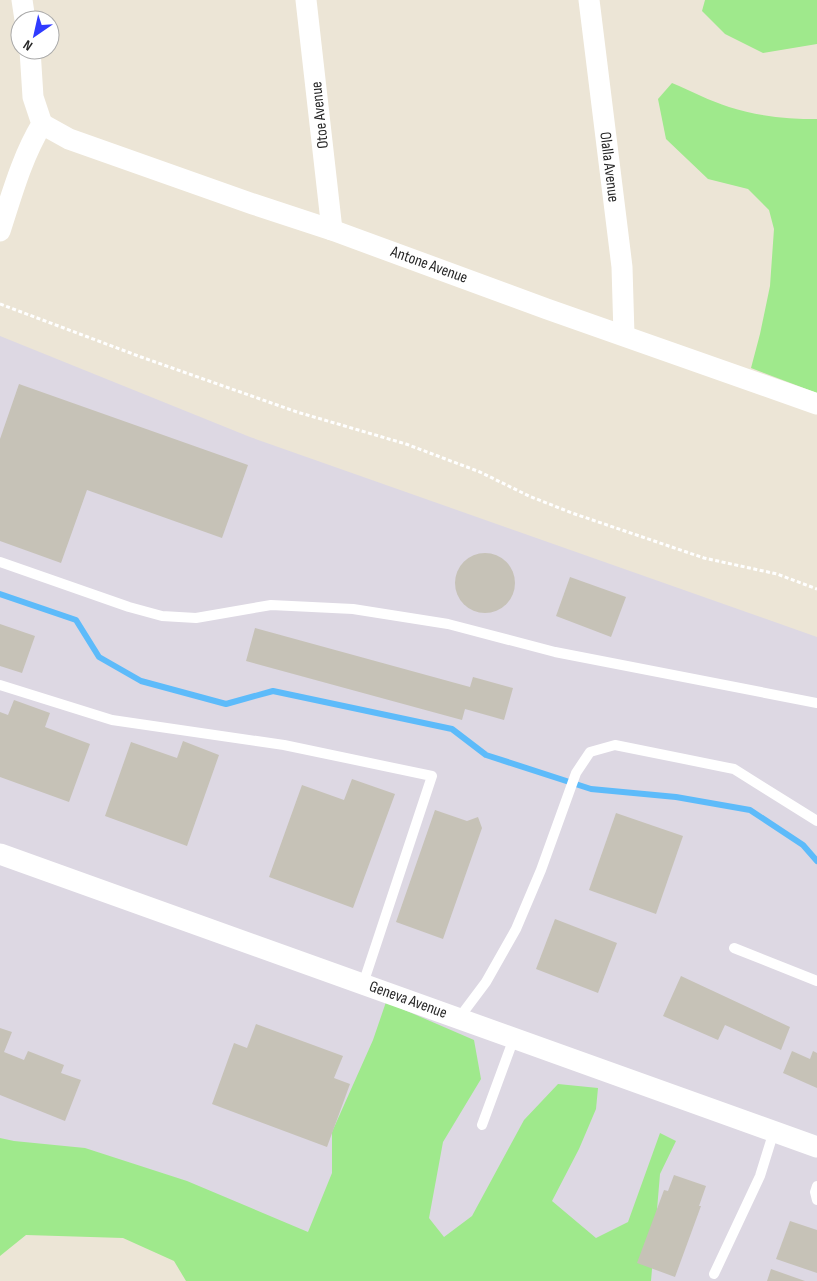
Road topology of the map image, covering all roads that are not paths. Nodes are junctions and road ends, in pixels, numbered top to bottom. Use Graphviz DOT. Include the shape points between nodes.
graph roads {
  1 [pos="306,0"];
  2 [pos="589,0"];
  3 [pos="31,60"];
  4 [pos="42,124"];
  5 [pos="332,230"];
  6 [pos="0,231"];
  7 [pos="624,335"];
  8 [pos="817,404"];
  9 [pos="0,562"];
  10 [pos="0,684"];
  11 [pos="817,703"];
  12 [pos="817,821"];
  13 [pos="0,854"];
  14 [pos="734,948"];
  15 [pos="817,981"];
  16 [pos="363,984"];
  17 [pos="458,1018"];
  18 [pos="514,1038"];
  19 [pos="482,1125"];
  20 [pos="774,1132"];
  21 [pos="817,1147"];
  22 [pos="817,1186"];
  23 [pos="817,1200"];
  24 [pos="714,1274"];
  1 -- 5 [label="street, Otoe Avenue"];
  2 -- 7 [label="street, Olalla Avenue" via="622,266"];
  3 -- 4 [label="street" via="33,97"];
  4 -- 5 [label="street, Antone Avenue" via="70,139"];
  4 -- 6 [label="street" via="23,163"];
  5 -- 7 [label="street, Antone Avenue"];
  7 -- 8 [label="street, Antone Avenue"];
  9 -- 11 [label="lane" via="162,616 196,618 271,605 353,609 448,624 555,652"];
  10 -- 16 [label="lane" via="112,720 284,746 432,776"];
  12 -- 17 [label="lane" via="734,769 615,745 590,752 576,773 516,929 486,982"];
  13 -- 16 [label="street, Geneva Avenue"];
  14 -- 15 [label="lane"];
  16 -- 17 [label="street, Geneva Avenue"];
  17 -- 18 [label="street, Geneva Avenue"];
  18 -- 19 [label="lane"];
  18 -- 20 [label="street, Geneva Avenue"];
  20 -- 21 [label="street, Geneva Avenue"];
  20 -- 24 [label="lane" via="760,1176"];
  22 -- 23 [label="lane"];
}
